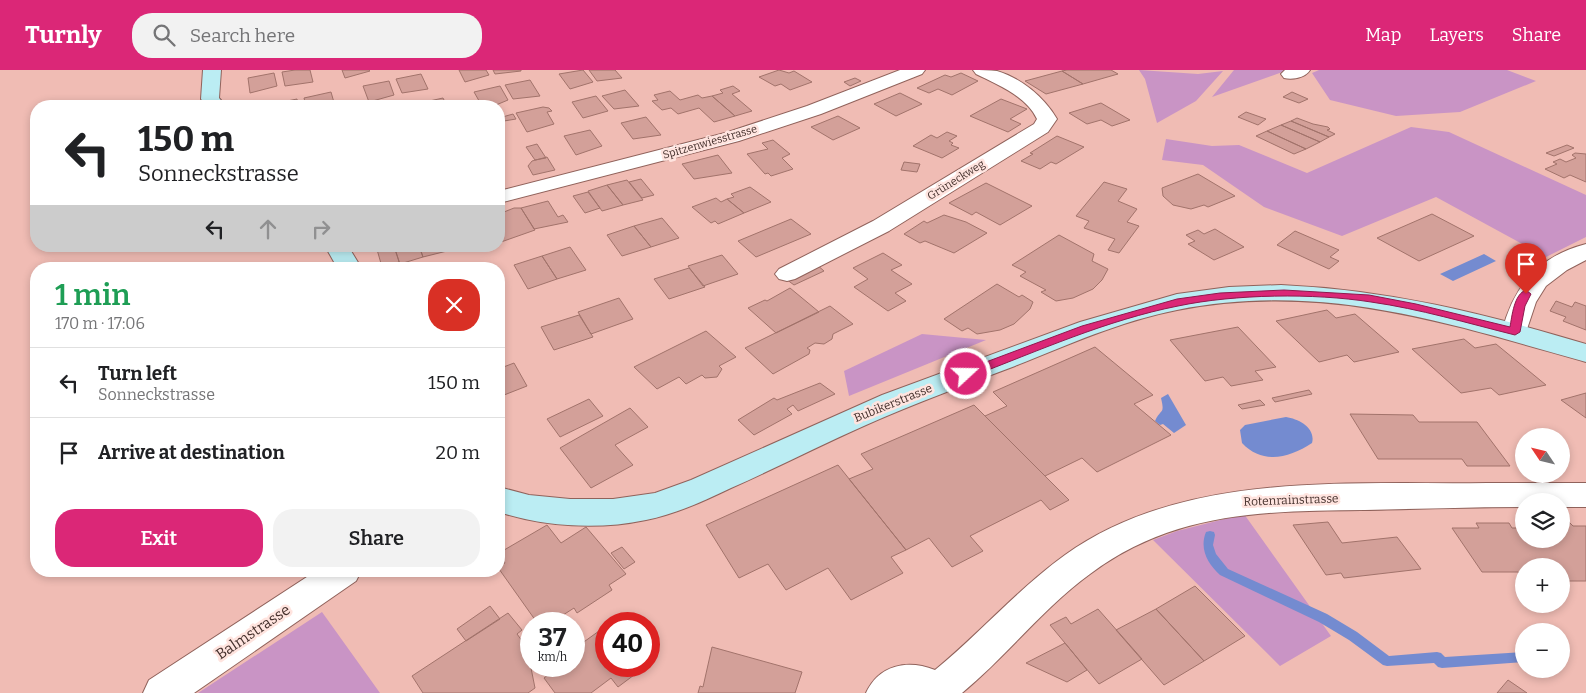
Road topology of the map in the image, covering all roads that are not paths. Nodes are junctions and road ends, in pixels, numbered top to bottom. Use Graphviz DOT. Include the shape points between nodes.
graph roads {
  1 [pos="212,70"];
  2 [pos="916,70"];
  3 [pos="982,70"];
  4 [pos="211,100"];
  5 [pos="505,195"];
  6 [pos="1586,251"];
  7 [pos="787,274"];
  8 [pos="1515,332"];
  9 [pos="1586,354"];
  10 [pos="1586,495"];
  11 [pos="505,501"];
  12 [pos="335,577"];
  13 [pos="939,692"];
  14 [pos="162,693"];
  15 [pos="885,693"];
  1 -- 4 [label="street"];
  2 -- 5 [label="street, Spitzenwiesstrasse" via="814,110 732,137"];
  3 -- 7 [label="street, Grüneckweg" via="1020,92 1043,111 1047,119 1041,128 881,226"];
  6 -- 8 [label="street" via="1546,273 1526,294"];
  8 -- 9 [label="street, Bubikerstrasse"];
  8 -- 11 [label="street, Bubikerstrasse" via="1416,307 1330,294 1231,295 1177,302 1086,328 876,408 724,479 655,506 572,512 531,509"];
  10 -- 13 [label="street, Rotenrainstrasse" via="1271,499 1236,502 1175,517 1114,542 1075,566"];
  12 -- 14 [label="street, Balmstrasse"];
  13 -- 15 [label="street, Rotenrainstrasse" via="926,683 912,681 898,682"];
}
